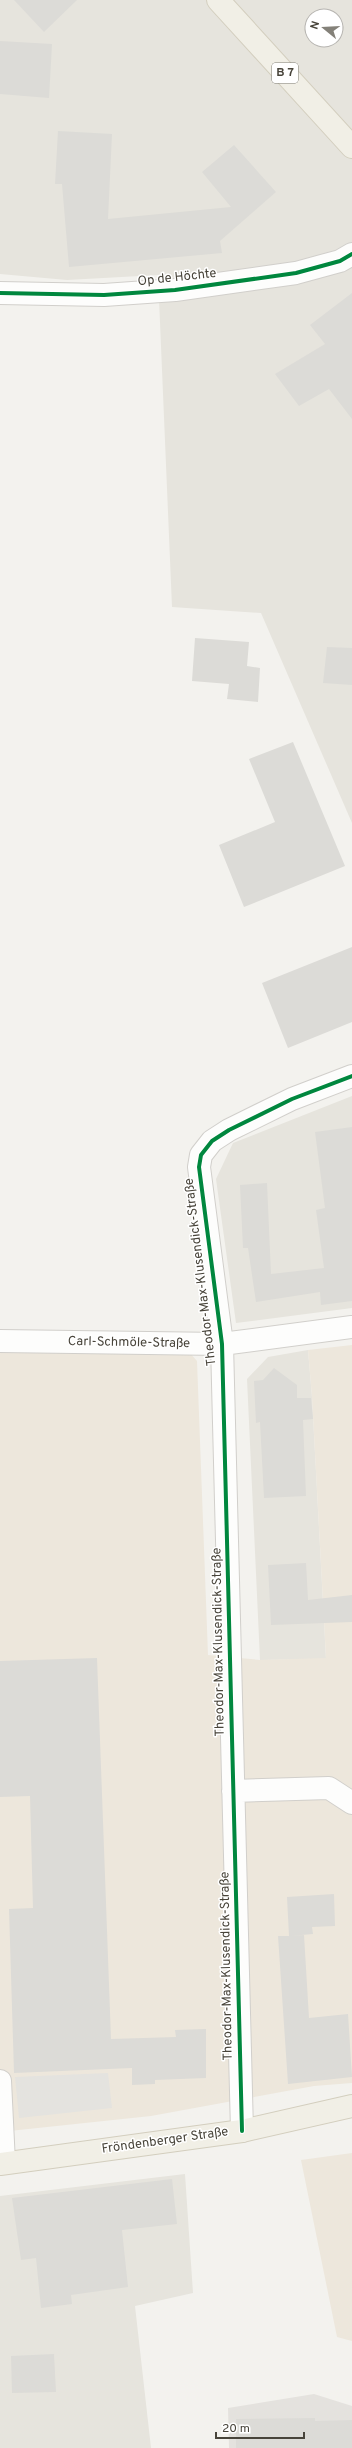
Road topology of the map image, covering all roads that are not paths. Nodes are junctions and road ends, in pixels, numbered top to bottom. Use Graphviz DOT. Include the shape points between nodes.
graph roads {
  1 [pos="218,0"];
  2 [pos="352,147"];
  3 [pos="352,254"];
  4 [pos="0,293"];
  5 [pos="352,1076"];
  6 [pos="352,1327"];
  7 [pos="0,1341"];
  8 [pos="222,1344"];
  9 [pos="233,1791"];
  10 [pos="352,1803"];
  11 [pos="0,2081"];
  12 [pos="352,2106"];
  13 [pos="242,2131"];
  14 [pos="2,2163"];
  1 -- 2 [label="main road, B 7"];
  3 -- 4 [label="street, Op de Höchte" via="340,261 296,273 175,290 104,295"];
  5 -- 8 [label="street, Theodor-Max-Klusendick-Straße" via="292,1099 229,1130 212,1141 201,1155 200,1192"];
  6 -- 8 [label="street, Carl-Schmöle-Straße"];
  7 -- 8 [label="street, Carl-Schmöle-Straße"];
  8 -- 9 [label="street, Theodor-Max-Klusendick-Straße"];
  9 -- 10 [label="street" via="329,1788"];
  9 -- 13 [label="street, Theodor-Max-Klusendick-Straße"];
  11 -- 14 [label="street"];
  12 -- 13 [label="main road, Fröndenberger Straße"];
  13 -- 14 [label="main road, Fröndenberger Straße"];
}
